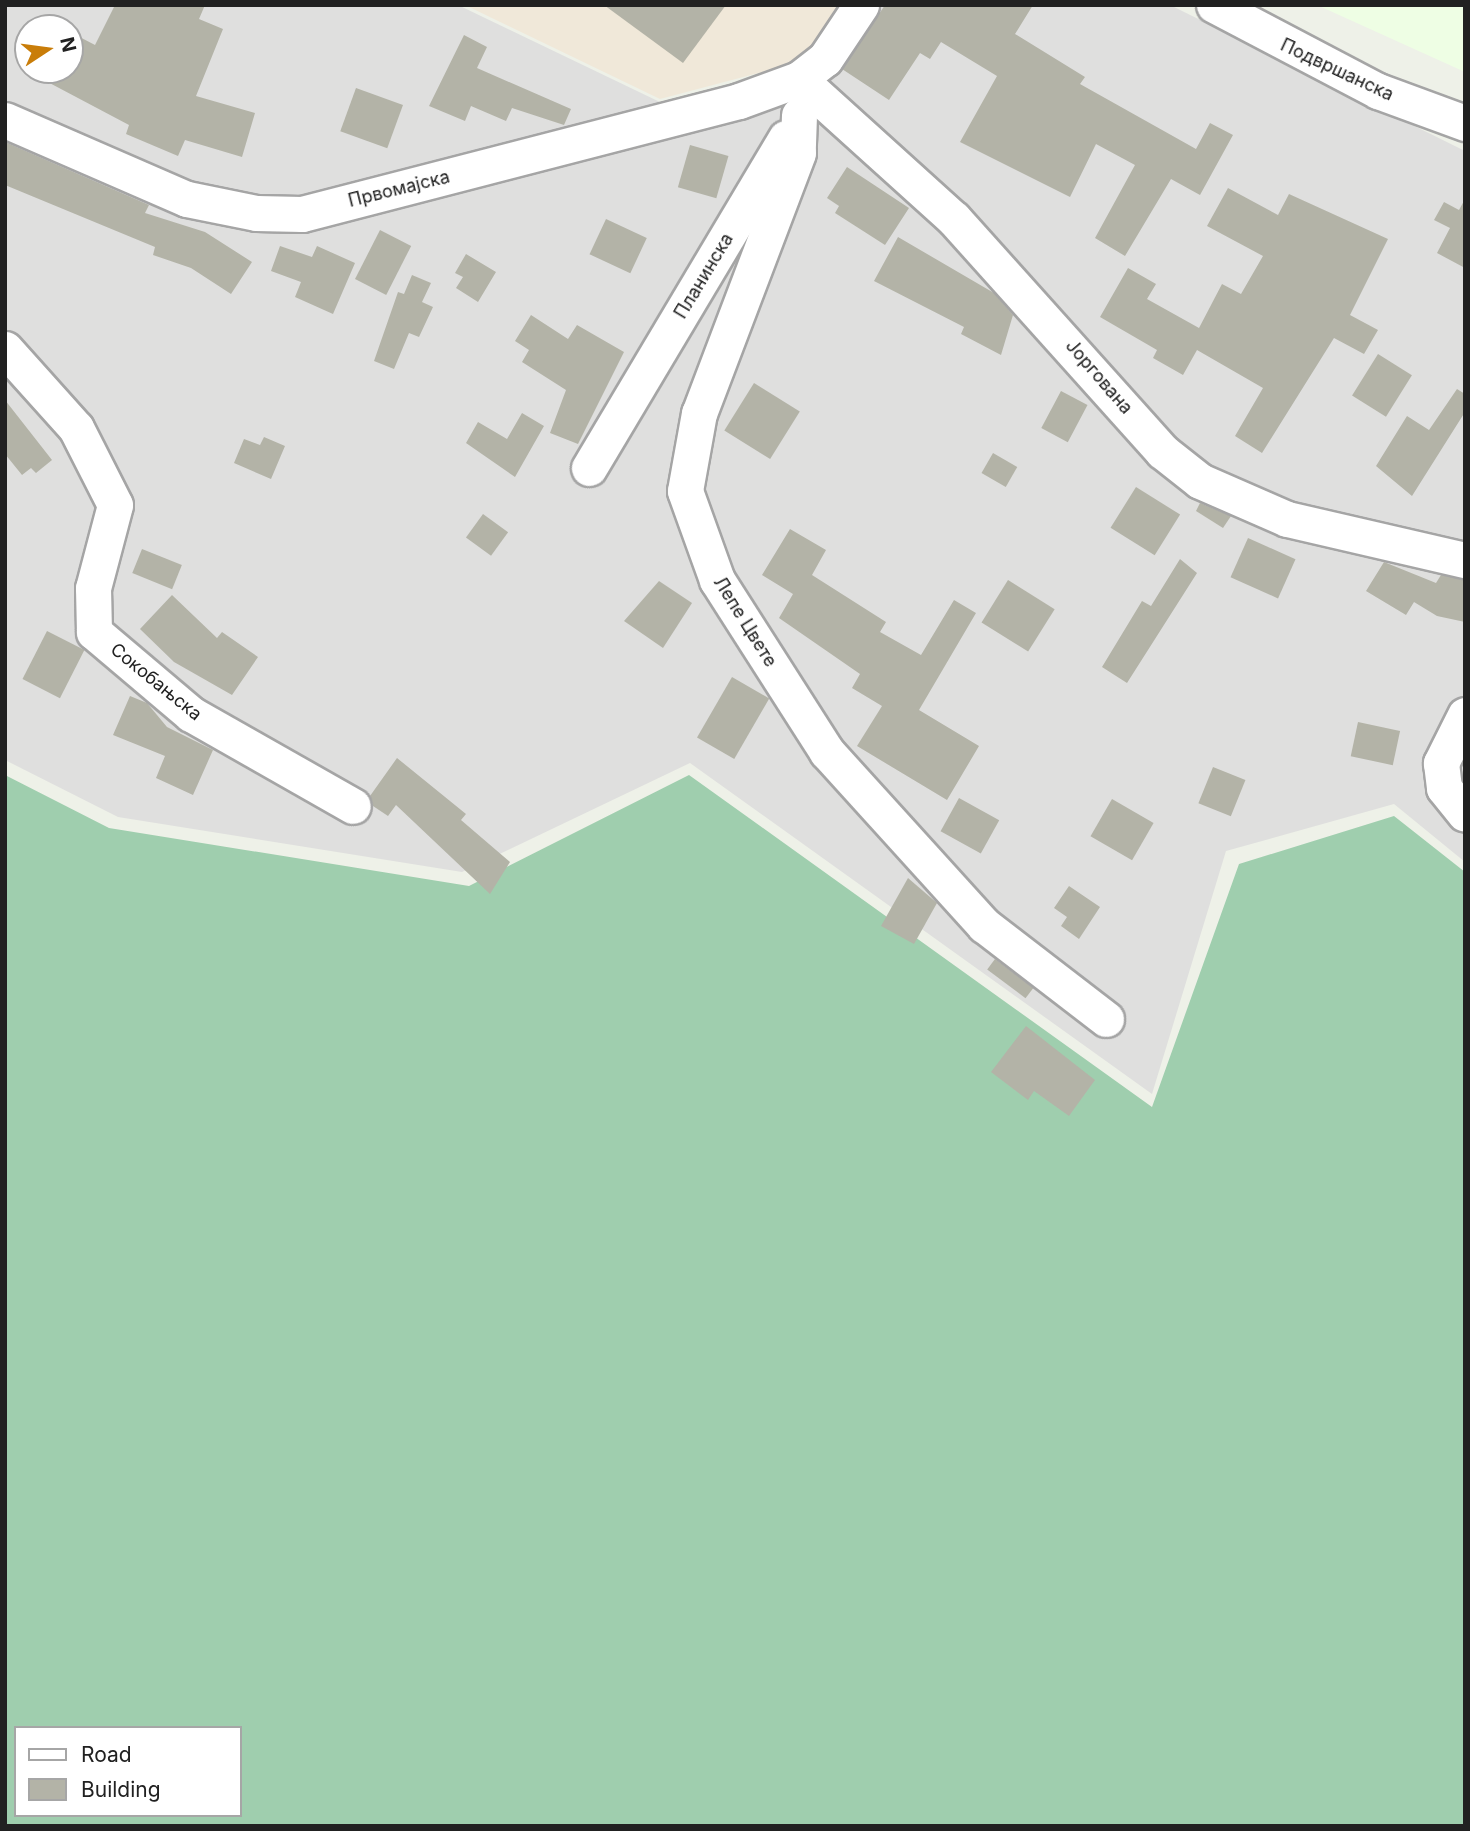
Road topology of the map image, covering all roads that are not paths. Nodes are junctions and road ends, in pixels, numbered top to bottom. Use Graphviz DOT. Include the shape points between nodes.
graph roads {
  1 [pos="861,5"];
  2 [pos="1214,5"];
  3 [pos="799,79"];
  4 [pos="799,115"];
  5 [pos="5,120"];
  6 [pos="1465,122"];
  7 [pos="5,348"];
  8 [pos="589,468"];
  9 [pos="1465,560"];
  10 [pos="1465,715"];
  11 [pos="353,806"];
  12 [pos="1465,814"];
  13 [pos="1106,1019"];
  1 -- 3 [label="street" via="825,59"];
  2 -- 6 [label="street, Подвршанска" via="1378,91"];
  3 -- 4 [label="street"];
  3 -- 5 [label="street, Првомајска" via="726,104 302,214 256,213 187,199"];
  3 -- 9 [label="street, Јоргована" via="954,219 1162,451 1200,481 1287,519"];
  4 -- 8 [label="street, Планинска"];
  4 -- 13 [label="street, Лепе Цвете" via="797,153 699,413 685,491 717,580 827,752 984,925"];
  7 -- 11 [label="street, Сокобањска" via="76,428 115,505 93,588 94,632 191,714"];
  10 -- 12 [label="street" via="1441,762 1444,788"];
}
